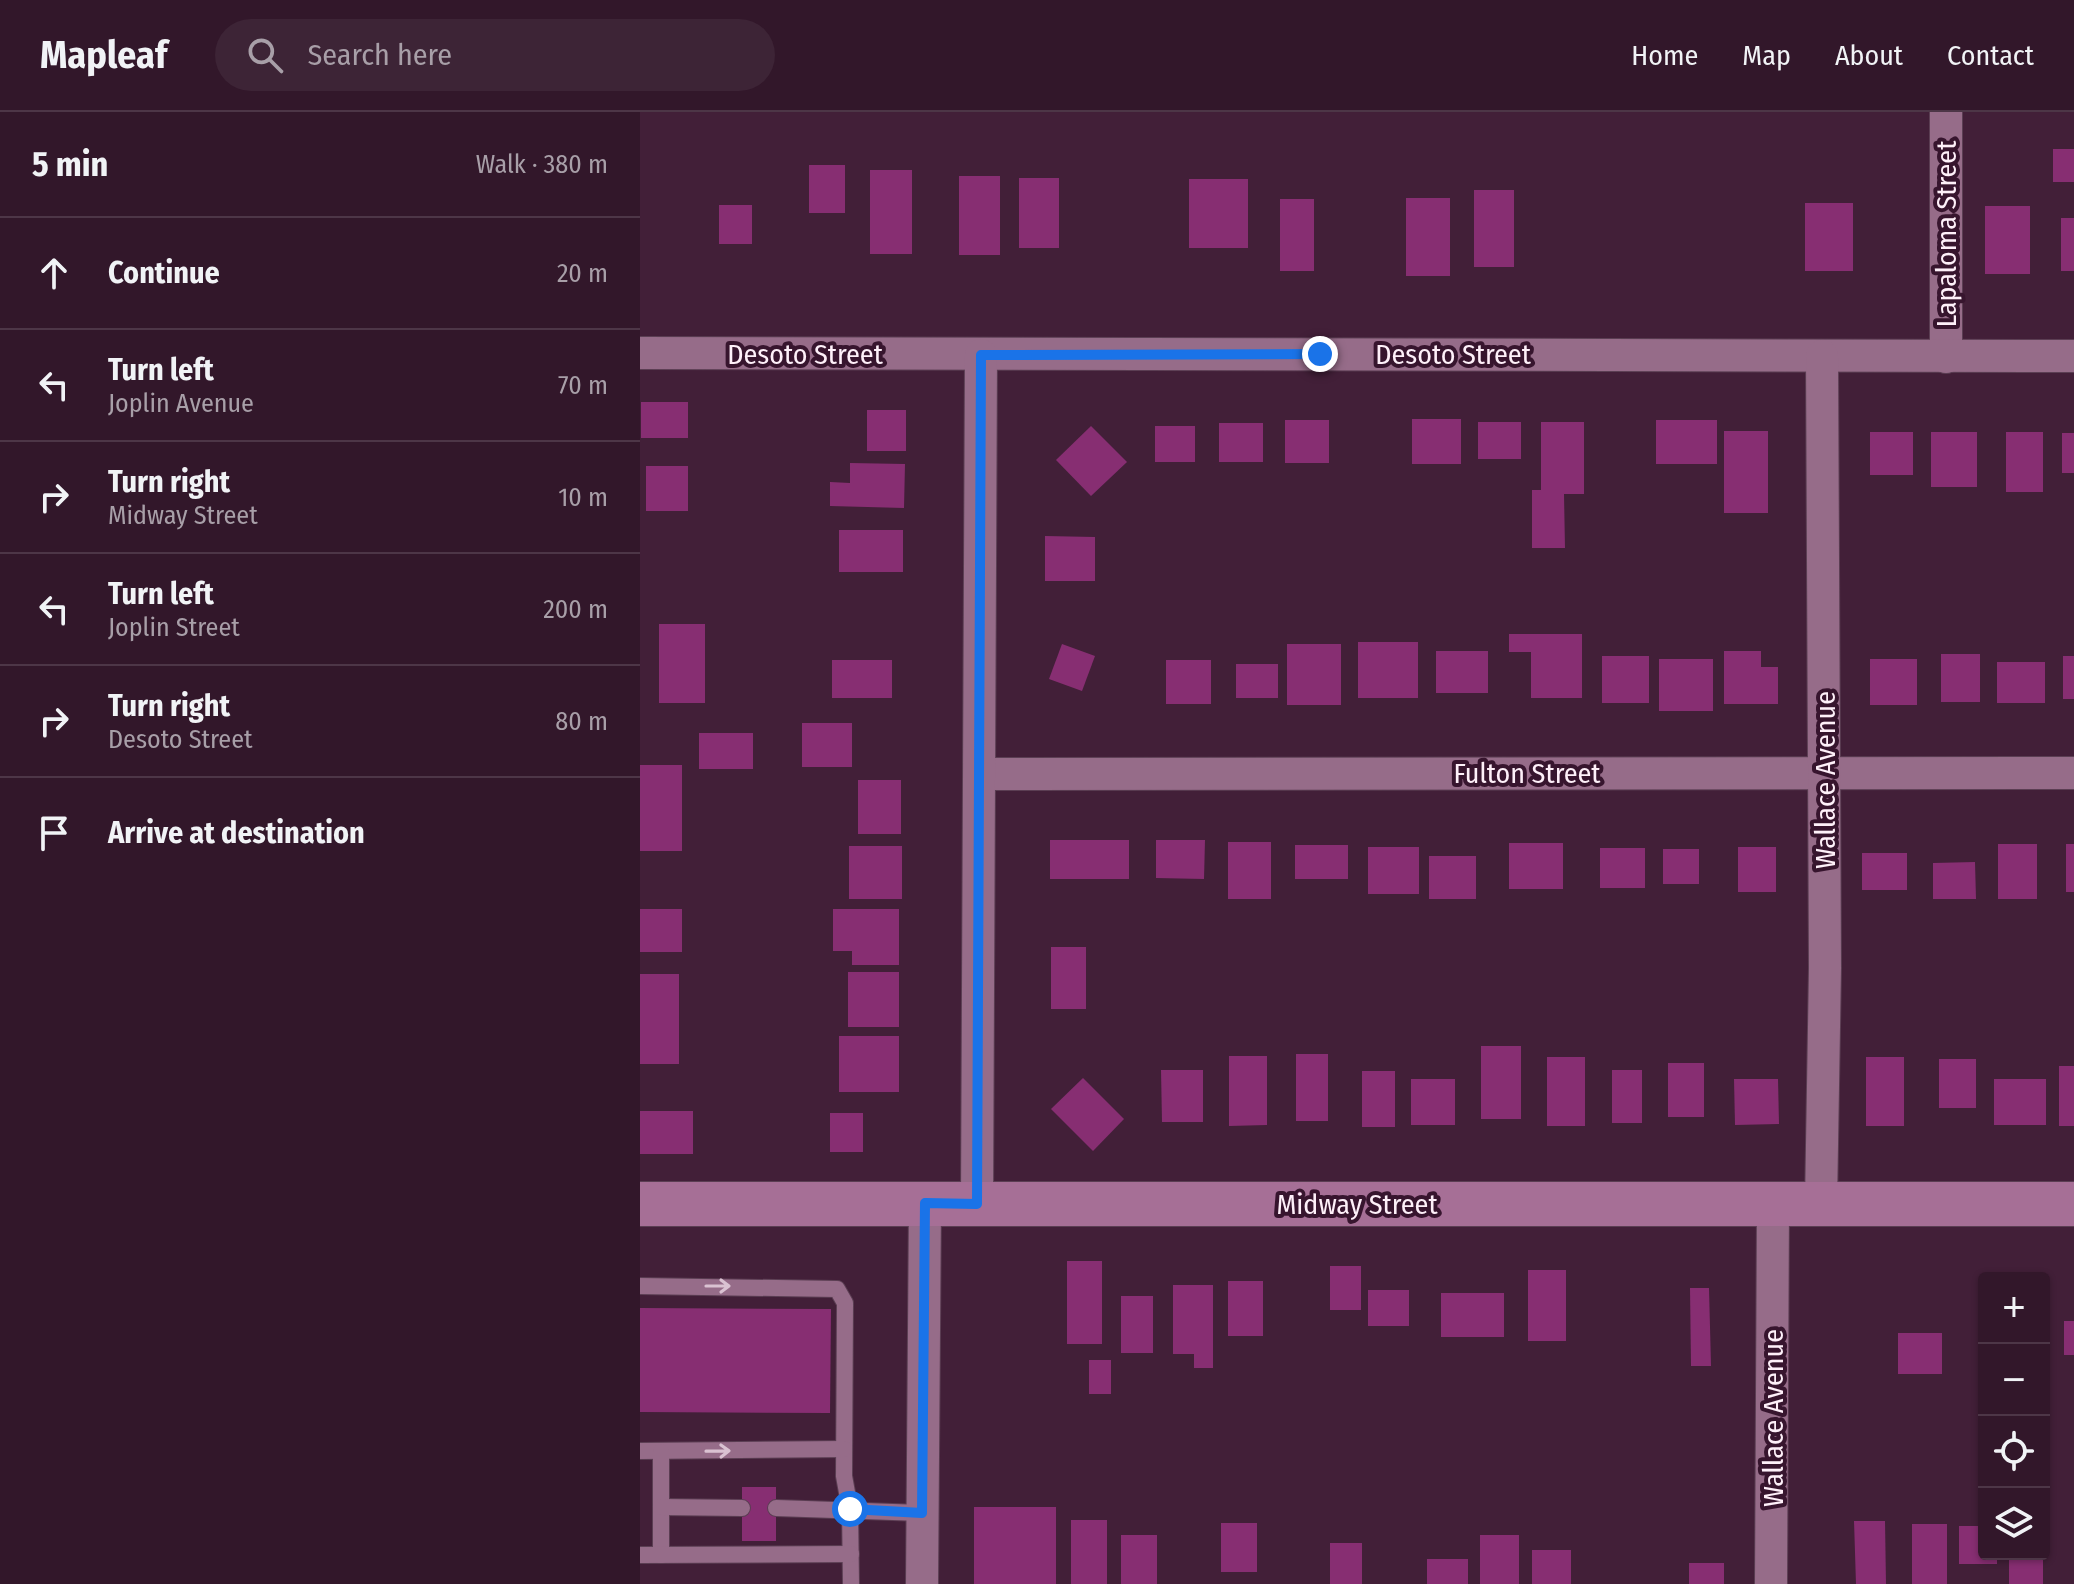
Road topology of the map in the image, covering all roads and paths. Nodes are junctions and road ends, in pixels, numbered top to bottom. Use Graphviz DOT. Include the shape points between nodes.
graph roads {
  1 [pos="1946,112"];
  2 [pos="640,353"];
  3 [pos="981,355"];
  4 [pos="1822,356"];
  5 [pos="2074,356"];
  6 [pos="1946,357"];
  7 [pos="1825,772"];
  8 [pos="2074,773"];
  9 [pos="981,774"];
  10 [pos="925,1203"];
  11 [pos="640,1204"];
  12 [pos="977,1204"];
  13 [pos="1821,1204"];
  14 [pos="2074,1204"];
  15 [pos="1773,1205"];
  16 [pos="640,1286"];
  17 [pos="844,1449"];
  18 [pos="640,1451"];
  19 [pos="661,1452"];
  20 [pos="661,1507"];
  21 [pos="742,1508"];
  22 [pos="776,1508"];
  23 [pos="850,1509"];
  24 [pos="922,1513"];
  25 [pos="851,1554"];
  26 [pos="640,1555"];
  27 [pos="661,1555"];
  28 [pos="851,1584"];
  29 [pos="922,1584"];
  30 [pos="1771,1584"];
  1 -- 6 [label="street, Lapaloma Street"];
  2 -- 3 [label="street, Desoto Street"];
  3 -- 4 [label="street, Desoto Street"];
  3 -- 9 [label="street"];
  4 -- 6 [label="street, Desoto Street"];
  4 -- 7 [label="street, Wallace Avenue"];
  5 -- 6 [label="street, Desoto Street"];
  7 -- 8 [label="street, Fulton Street"];
  7 -- 9 [label="street, Fulton Street"];
  7 -- 13 [label="street, Wallace Avenue"];
  9 -- 12 [label="street"];
  10 -- 11 [label="street, Midway Street"];
  10 -- 12 [label="street, Midway Street"];
  10 -- 24 [label="street"];
  12 -- 15 [label="street, Midway Street"];
  13 -- 14 [label="street, Midway Street"];
  13 -- 15 [label="street, Midway Street"];
  15 -- 30 [label="street, Wallace Avenue"];
  16 -- 17 [label="lane, one-way" via="837,1289 845,1303"];
  19 -- 17 [label="lane, one-way"];
  17 -- 23 [label="lane"];
  18 -- 19 [label="lane"];
  19 -- 20 [label="lane"];
  20 -- 21 [label="lane"];
  20 -- 27 [label="lane"];
  22 -- 23 [label="lane"];
  23 -- 24 [label="lane"];
  23 -- 25 [label="lane"];
  24 -- 29 [label="street"];
  25 -- 27 [label="lane"];
  25 -- 28 [label="lane"];
  26 -- 27 [label="lane"];
}
